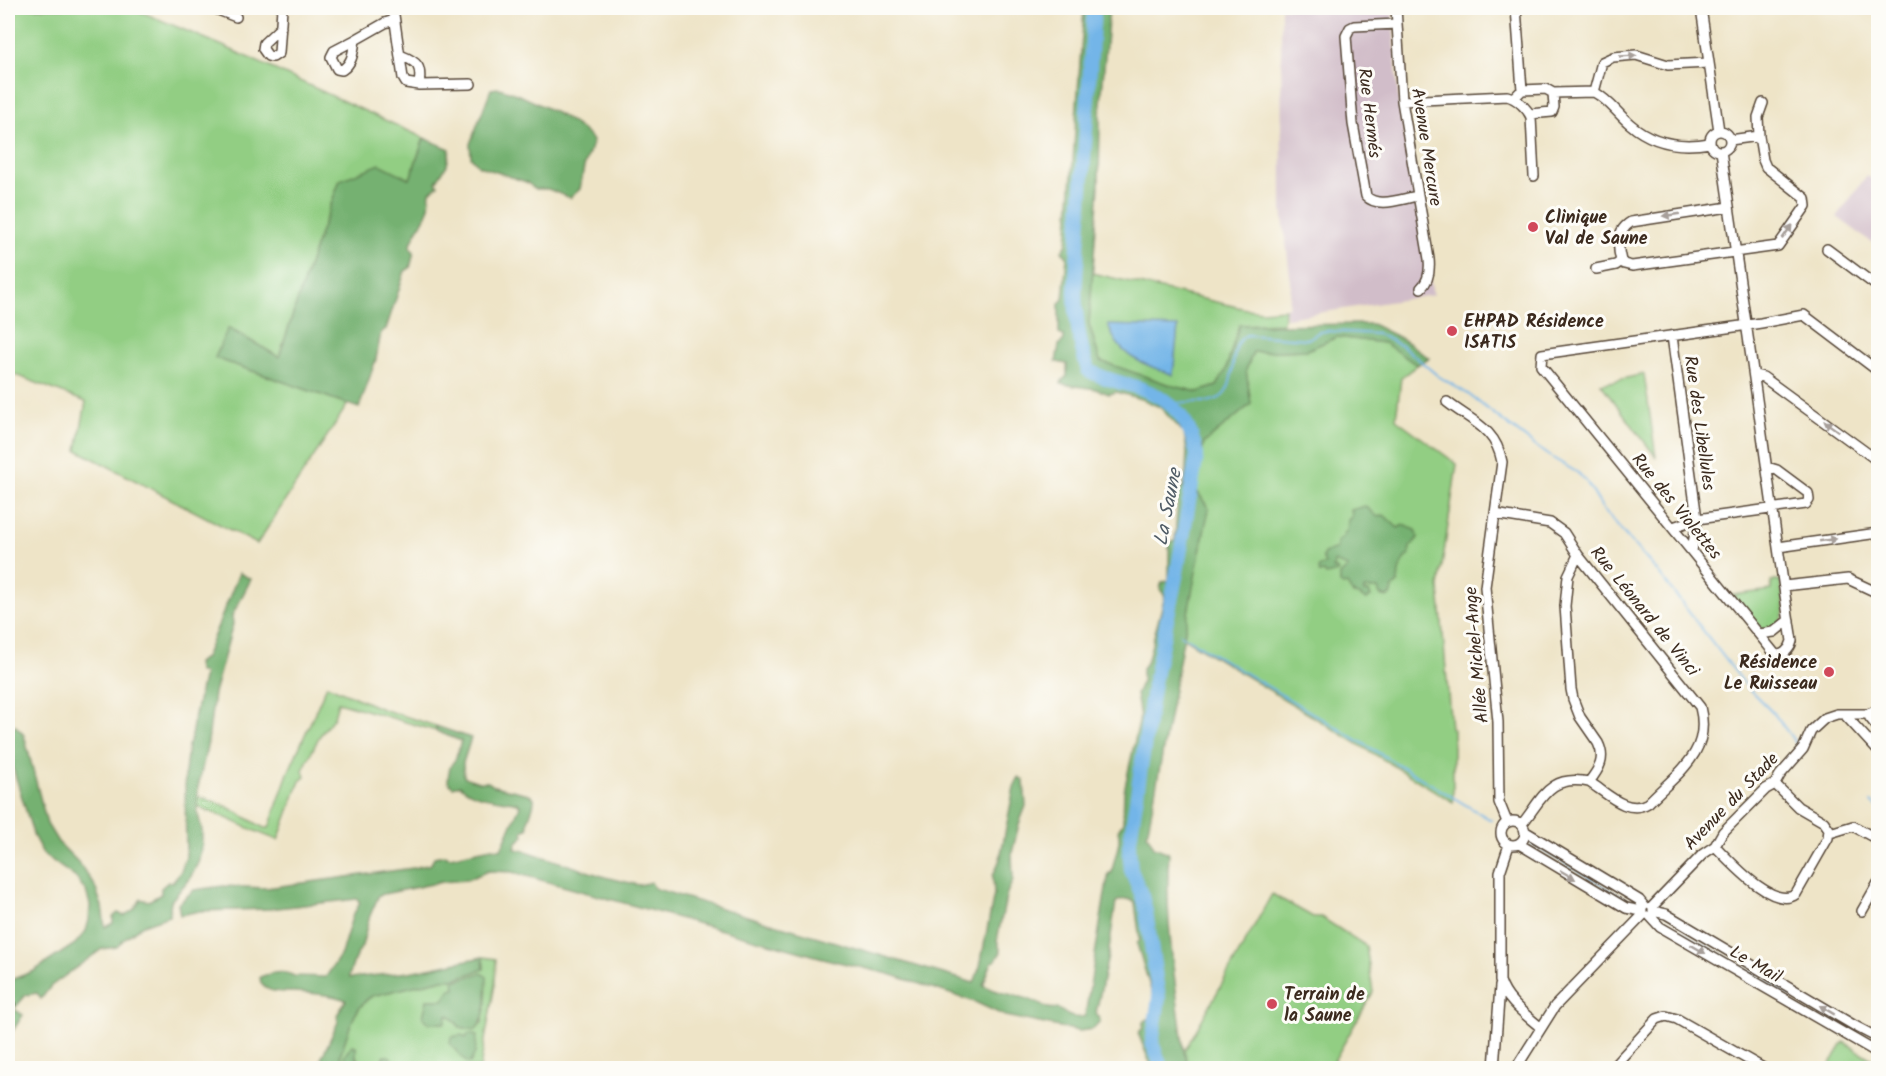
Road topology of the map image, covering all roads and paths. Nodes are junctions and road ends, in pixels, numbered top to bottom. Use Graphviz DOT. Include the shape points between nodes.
graph roads {
  1 [pos="213,8"];
  2 [pos="282,8"];
  3 [pos="393,8"];
  4 [pos="1396,8"];
  5 [pos="1516,8"];
  6 [pos="1701,8"];
  7 [pos="236,17"];
  8 [pos="394,20"];
  9 [pos="1397,24"];
  10 [pos="281,27"];
  11 [pos="355,40"];
  12 [pos="400,56"];
  13 [pos="1709,63"];
  14 [pos="471,84"];
  15 [pos="419,85"];
  16 [pos="1522,90"];
  17 [pos="1594,92"];
  18 [pos="1553,93"];
  19 [pos="1514,98"];
  20 [pos="1402,101"];
  21 [pos="1763,103"];
  22 [pos="1530,114"];
  23 [pos="1719,131"];
  24 [pos="1759,135"];
  25 [pos="1730,140"];
  26 [pos="1710,142"];
  27 [pos="1721,151"];
  28 [pos="1534,176"];
  29 [pos="1418,196"];
  30 [pos="1729,207"];
  31 [pos="1827,249"];
  32 [pos="1736,252"];
  33 [pos="1621,261"];
  34 [pos="1596,269"];
  35 [pos="1878,287"];
  36 [pos="1421,288"];
  37 [pos="1746,325"];
  38 [pos="1672,336"];
  39 [pos="1878,371"];
  40 [pos="1754,375"];
  41 [pos="1447,402"];
  42 [pos="1878,461"];
  43 [pos="1767,467"];
  44 [pos="1773,509"];
  45 [pos="1495,514"];
  46 [pos="1697,519"];
  47 [pos="1673,527"];
  48 [pos="1878,533"];
  49 [pos="1778,547"];
  50 [pos="1692,551"];
  51 [pos="1578,555"];
  52 [pos="1784,586"];
  53 [pos="1878,593"];
  54 [pos="1789,620"];
  55 [pos="1760,634"];
  56 [pos="1878,710"];
  57 [pos="1868,714"];
  58 [pos="1845,715"];
  59 [pos="1878,728"];
  60 [pos="1878,751"];
  61 [pos="1589,782"];
  62 [pos="1775,784"];
  63 [pos="1507,822"];
  64 [pos="1524,828"];
  65 [pos="1830,833"];
  66 [pos="1875,838"];
  67 [pos="1514,844"];
  68 [pos="1715,846"];
  69 [pos="1878,883"];
  70 [pos="1664,895"];
  71 [pos="1626,908"];
  72 [pos="1647,911"];
  73 [pos="1862,911"];
  74 [pos="1666,915"];
  75 [pos="1631,927"];
  76 [pos="1500,984"];
  77 [pos="1540,1027"];
  78 [pos="1852,1031"];
  79 [pos="1878,1038"];
  80 [pos="1878,1053"];
  81 [pos="1494,1068"];
  82 [pos="1516,1068"];
  83 [pos="1612,1068"];
  84 [pos="1763,1068"];
  1 -- 7 [label="street"];
  2 -- 10 [label="street"];
  3 -- 8 [label="street"];
  4 -- 9 [label="street, Avenue Mercure"];
  5 -- 16 [label="street"];
  6 -- 13 [label="street"];
  8 -- 11 [label="street"];
  8 -- 12 [label="street"];
  9 -- 20 [label="street, Avenue Mercure"];
  9 -- 29 [label="street, Rue Hermés" via="1350,28 1345,43 1351,108 1366,196 1380,202"];
  12 -- 15 [label="street" via="419,66"];
  12 -- 15 [label="street" via="406,83"];
  17 -- 13 [label="street, one-way" via="1602,62 1613,57 1642,56 1668,65"];
  13 -- 23 [label="street"];
  14 -- 15 [label="street"];
  16 -- 18 [label="street" via="1546,89"];
  16 -- 19 [label="street"];
  17 -- 18 [label="street"];
  17 -- 26 [label="street" via="1648,136 1675,145"];
  18 -- 22 [label="street" via="1552,112"];
  19 -- 20 [label="street"];
  19 -- 22 [label="street"];
  20 -- 29 [label="street, Avenue Mercure"];
  21 -- 24 [label="street" via="1758,117"];
  22 -- 28 [label="street"];
  23 -- 25 [label="street"];
  23 -- 26 [label="street"];
  24 -- 25 [label="street"];
  32 -- 24 [label="street, one-way" via="1778,246 1806,204 1804,196 1766,167"];
  25 -- 27 [label="street"];
  26 -- 27 [label="street"];
  27 -- 30 [label="street"];
  29 -- 36 [label="street, Avenue Mercure" via="1430,268"];
  30 -- 32 [label="street"];
  30 -- 33 [label="street, one-way" via="1631,222 1619,236"];
  31 -- 35 [label="street"];
  32 -- 33 [label="street" via="1632,266"];
  32 -- 37 [label="street"];
  33 -- 34 [label="street"];
  37 -- 38 [label="street"];
  37 -- 39 [label="street" via="1804,315"];
  37 -- 40 [label="street"];
  38 -- 46 [label="street, Rue des Libellules"];
  38 -- 47 [label="street, Rue des Violettes" via="1556,350 1540,358 1541,366"];
  42 -- 40 [label="street, one-way" via="1763,377"];
  40 -- 43 [label="street"];
  41 -- 45 [label="street, Allée Michel-Ange" via="1497,442 1502,462"];
  43 -- 44 [label="street"];
  43 -- 44 [label="street" via="1777,470 1810,496 1806,504"];
  44 -- 46 [label="street"];
  44 -- 49 [label="street"];
  45 -- 51 [label="street, Rue Léonard de Vinci" via="1550,523 1564,533"];
  45 -- 63 [label="street, Allée Michel-Ange" via="1485,588 1498,722 1499,802"];
  46 -- 47 [label="street"];
  46 -- 50 [label="street, Rue des Libellules"];
  47 -- 50 [label="street, Rue des Violettes"];
  49 -- 48 [label="street, one-way"];
  49 -- 52 [label="street"];
  50 -- 55 [label="street, Rue des Violettes"];
  51 -- 61 [label="street" via="1568,576 1565,627 1573,699 1601,749 1600,765"];
  51 -- 61 [label="street, Rue Léonard de Vinci" via="1698,703 1703,730 1695,754 1644,805 1626,806"];
  52 -- 53 [label="street" via="1848,579"];
  52 -- 54 [label="street"];
  54 -- 55 [label="street" via="1774,632"];
  54 -- 55 [label="street, Rue des Violettes" via="1792,641 1782,655 1774,654"];
  56 -- 57 [label="street"];
  57 -- 58 [label="street"];
  57 -- 59 [label="street"];
  58 -- 60 [label="street"];
  58 -- 62 [label="street, Avenue du Stade" via="1830,715 1811,731 1803,749"];
  61 -- 64 [label="street" via="1565,781 1554,785 1541,797"];
  62 -- 65 [label="street" via="1798,807 1824,822"];
  62 -- 68 [label="street, Avenue du Stade" via="1723,832"];
  63 -- 64 [label="street" via="1515,820"];
  63 -- 67 [label="street" via="1501,834 1503,840"];
  64 -- 67 [label="street" via="1524,839"];
  64 -- 72 [label="street, Le Mail" via="1639,900"];
  65 -- 66 [label="street" via="1853,825"];
  65 -- 68 [label="street" via="1796,894 1785,899 1747,878"];
  67 -- 71 [label="street, Le Mail, one-way"];
  67 -- 76 [label="street" via="1500,872"];
  68 -- 70 [label="street, Avenue du Stade"];
  69 -- 73 [label="street"];
  70 -- 72 [label="street, Avenue du Stade"];
  70 -- 74 [label="street"];
  71 -- 72 [label="street, Le Mail"];
  71 -- 75 [label="street"];
  72 -- 74 [label="street, Le Mail"];
  72 -- 75 [label="street, Avenue du Stade"];
  72 -- 78 [label="street, Le Mail, one-way" via="1660,927"];
  78 -- 74 [label="street, Le Mail, one-way"];
  75 -- 77 [label="street, Avenue du Stade" via="1555,1006"];
  76 -- 77 [label="street" via="1510,1000"];
  76 -- 81 [label="street"];
  77 -- 82 [label="street, Avenue du Stade"];
  78 -- 79 [label="street, Le Mail"];
  78 -- 80 [label="street, Le Mail"];
  83 -- 84 [label="street" via="1657,1019 1666,1016 1677,1018"];
}
